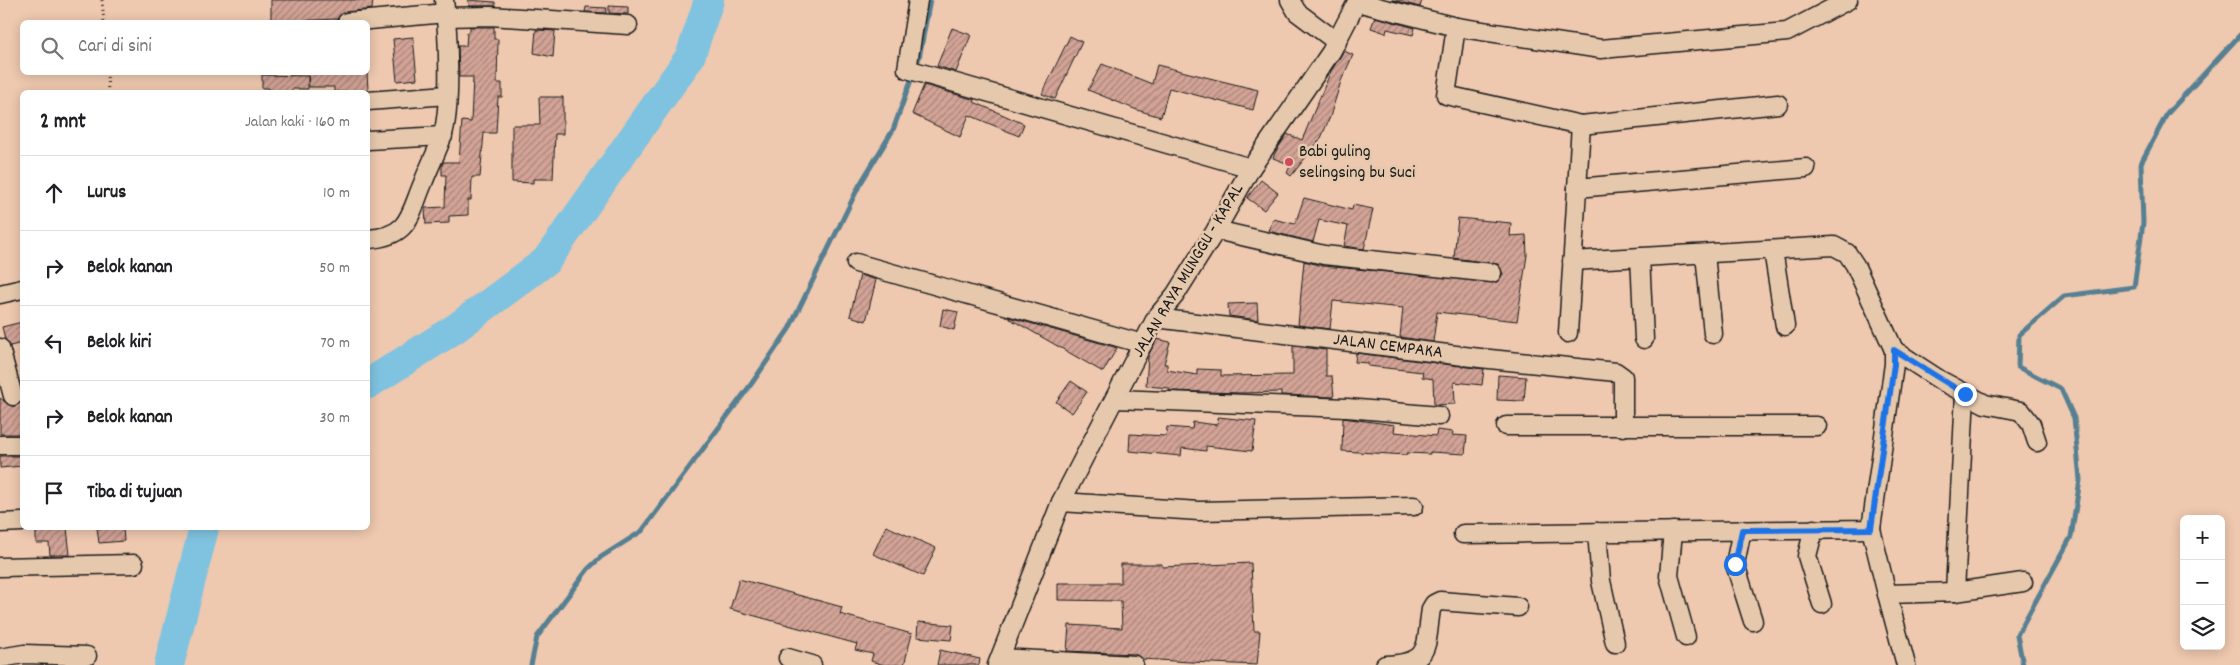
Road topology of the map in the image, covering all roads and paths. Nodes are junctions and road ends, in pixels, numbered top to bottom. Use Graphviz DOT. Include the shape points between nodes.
graph roads {
  1 [pos="102,0"];
  2 [pos="918,0"];
  3 [pos="1290,0"];
  4 [pos="1848,0"];
  5 [pos="1357,1"];
  6 [pos="445,10"];
  7 [pos="104,20"];
  8 [pos="363,20"];
  9 [pos="628,25"];
  10 [pos="1456,27"];
  11 [pos="1336,42"];
  12 [pos="107,75"];
  13 [pos="108,90"];
  14 [pos="447,95"];
  15 [pos="370,101"];
  16 [pos="1778,104"];
  17 [pos="1580,125"];
  18 [pos="443,136"];
  19 [pos="370,140"];
  20 [pos="1251,168"];
  21 [pos="1806,168"];
  22 [pos="1577,188"];
  23 [pos="1216,230"];
  24 [pos="370,239"];
  25 [pos="1773,250"];
  26 [pos="1705,254"];
  27 [pos="1640,257"];
  28 [pos="1572,261"];
  29 [pos="856,263"];
  30 [pos="1492,273"];
  31 [pos="20,289"];
  32 [pos="0,294"];
  33 [pos="1156,318"];
  34 [pos="1785,326"];
  35 [pos="1568,333"];
  36 [pos="1713,334"];
  37 [pos="1644,339"];
  38 [pos="1143,344"];
  39 [pos="1894,350"];
  40 [pos="1,353"];
  41 [pos="1965,394"];
  42 [pos="13,396"];
  43 [pos="1115,399"];
  44 [pos="1439,416"];
  45 [pos="1506,426"];
  46 [pos="1817,426"];
  47 [pos="1622,427"];
  48 [pos="2037,442"];
  49 [pos="0,445"];
  50 [pos="20,445"];
  51 [pos="1062,502"];
  52 [pos="1414,506"];
  53 [pos="20,522"];
  54 [pos="0,523"];
  55 [pos="1871,529"];
  56 [pos="1742,530"];
  57 [pos="1814,530"];
  58 [pos="1673,531"];
  59 [pos="1596,532"];
  60 [pos="1463,534"];
  61 [pos="134,564"];
  62 [pos="0,567"];
  63 [pos="2023,582"];
  64 [pos="1954,592"];
  65 [pos="1887,594"];
  66 [pos="1822,604"];
  67 [pos="1518,607"];
  68 [pos="1753,620"];
  69 [pos="1686,637"];
  70 [pos="1615,643"];
  71 [pos="87,656"];
  72 [pos="0,658"];
  73 [pos="788,658"];
  74 [pos="999,661"];
  75 [pos="812,665"];
  76 [pos="1134,665"];
  77 [pos="1385,665"];
  78 [pos="1906,665"];
  1 -- 7 [label="path"];
  2 -- 20 [label="street" via="907,69"];
  3 -- 11 [label="street" via="1297,12"];
  4 -- 10 [label="street" via="1787,32 1601,49"];
  5 -- 10 [label="street"];
  5 -- 11 [label="street, JALAN RAYA MUNGGU - KAPAL"];
  6 -- 8 [label="street"];
  6 -- 9 [label="street"];
  6 -- 14 [label="street"];
  10 -- 17 [label="street" via="1446,95"];
  11 -- 20 [label="street, JALAN RAYA MUNGGU - KAPAL"];
  12 -- 13 [label="path"];
  14 -- 15 [label="street"];
  14 -- 18 [label="street"];
  16 -- 17 [label="street"];
  17 -- 22 [label="street"];
  18 -- 19 [label="street"];
  18 -- 24 [label="street" via="408,221 391,236"];
  20 -- 23 [label="street, JALAN RAYA MUNGGU - KAPAL"];
  21 -- 22 [label="street"];
  22 -- 28 [label="street"];
  23 -- 30 [label="street" via="1324,255"];
  23 -- 33 [label="street, JALAN RAYA MUNGGU - KAPAL"];
  25 -- 26 [label="street"];
  25 -- 34 [label="street"];
  25 -- 39 [label="street" via="1834,246 1847,253"];
  26 -- 27 [label="street"];
  26 -- 36 [label="street"];
  27 -- 28 [label="street"];
  27 -- 37 [label="street"];
  28 -- 35 [label="street"];
  29 -- 38 [label="street"];
  31 -- 32 [label="street"];
  33 -- 38 [label="street, JALAN RAYA MUNGGU - KAPAL"];
  33 -- 47 [label="street, JALAN CEMPAKA" via="1616,372 1623,377"];
  38 -- 43 [label="street, JALAN RAYA MUNGGU - KAPAL"];
  39 -- 41 [label="street"];
  39 -- 55 [label="street"];
  40 -- 42 [label="street"];
  41 -- 48 [label="street" via="1984,404 2021,411 2031,424"];
  41 -- 64 [label="street"];
  43 -- 44 [label="street" via="1347,408"];
  43 -- 51 [label="street, JALAN RAYA MUNGGU - KAPAL"];
  45 -- 47 [label="street"];
  46 -- 47 [label="street"];
  49 -- 50 [label="street"];
  51 -- 52 [label="street" via="1199,510"];
  51 -- 74 [label="street, JALAN RAYA MUNGGU - KAPAL"];
  53 -- 54 [label="street"];
  55 -- 57 [label="street"];
  55 -- 65 [label="street"];
  56 -- 57 [label="street"];
  56 -- 58 [label="street"];
  56 -- 68 [label="street" via="1735,564"];
  57 -- 66 [label="street" via="1807,556"];
  58 -- 59 [label="street"];
  58 -- 69 [label="street" via="1669,576"];
  59 -- 60 [label="street"];
  59 -- 70 [label="street" via="1601,581"];
  61 -- 62 [label="street"];
  63 -- 64 [label="street"];
  64 -- 65 [label="street"];
  65 -- 78 [label="street"];
  67 -- 77 [label="street" via="1440,601 1431,609 1425,652 1419,658"];
  71 -- 72 [label="street" via="24,654"];
  73 -- 75 [label="street"];
  74 -- 76 [label="street"];
}
